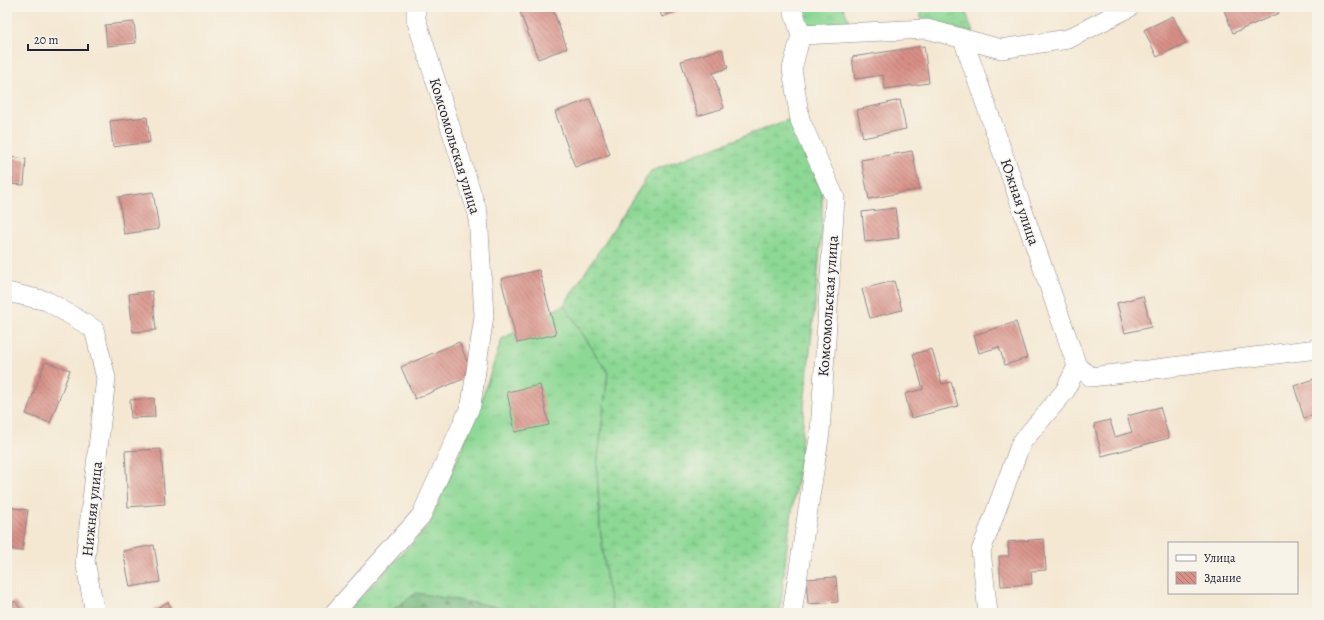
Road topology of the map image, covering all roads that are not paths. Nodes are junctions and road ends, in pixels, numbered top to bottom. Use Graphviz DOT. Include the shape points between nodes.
graph roads {
  1 [pos="416,7"];
  2 [pos="792,7"];
  3 [pos="1130,7"];
  4 [pos="801,35"];
  5 [pos="963,39"];
  6 [pos="7,292"];
  7 [pos="1317,349"];
  8 [pos="1077,366"];
  9 [pos="95,613"];
  10 [pos="334,613"];
  11 [pos="792,613"];
  12 [pos="988,613"];
  1 -- 10 [label="street, Комсомольская улица" via="416,19 478,214 484,316 471,404 421,516"];
  2 -- 4 [label="street"];
  3 -- 5 [label="street" via="1068,38 1001,49"];
  4 -- 5 [label="street" via="927,29"];
  4 -- 11 [label="street, Комсомольская улица" via="792,69 800,120 835,198 820,432"];
  5 -- 8 [label="street, Южная улица"];
  6 -- 9 [label="street, Нижняя улица" via="46,301 94,329 106,378 85,561"];
  7 -- 8 [label="street" via="1091,377"];
  8 -- 12 [label="street" via="1065,392 1022,443 981,551"];
}
